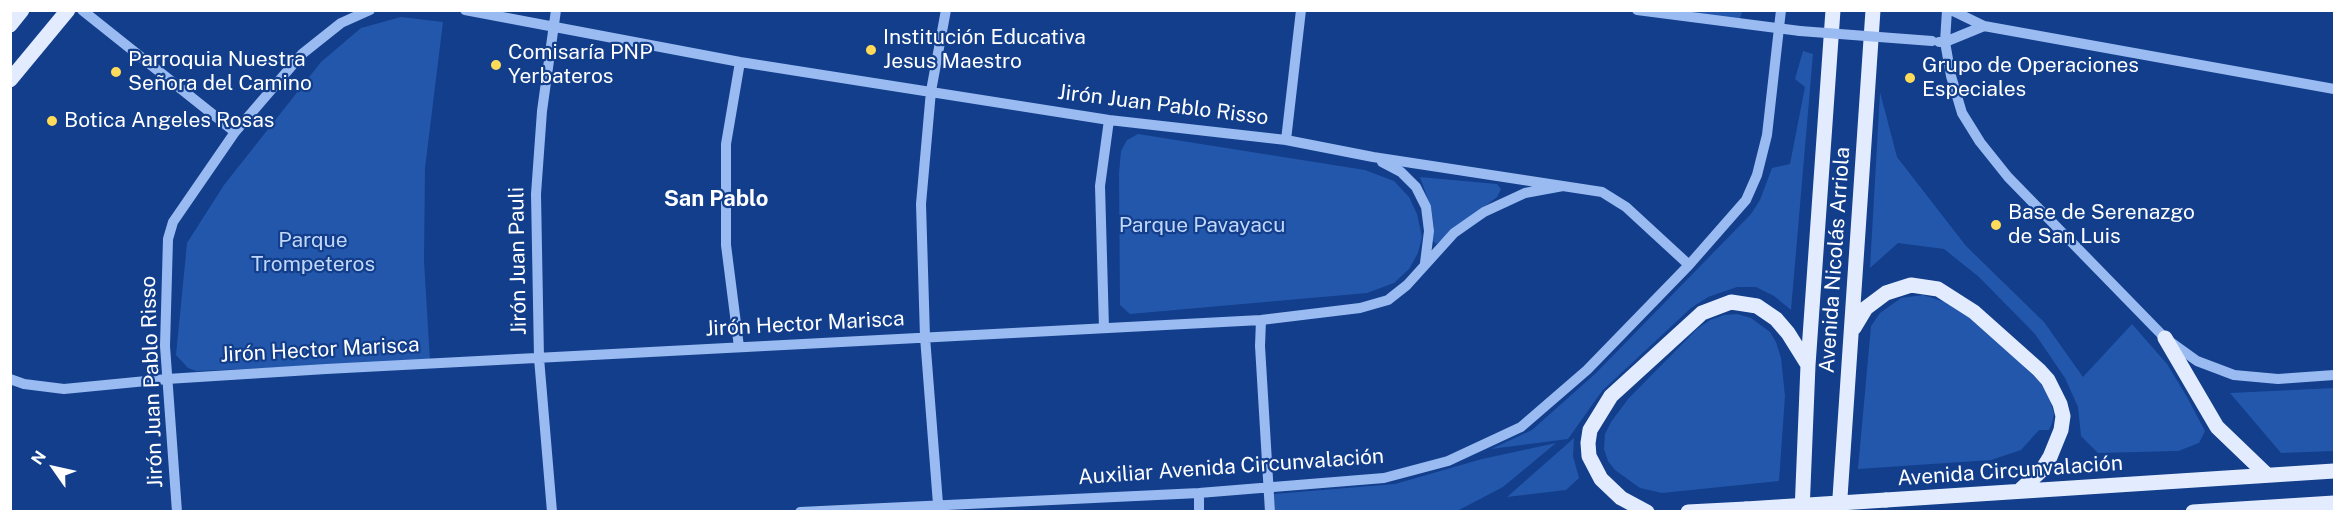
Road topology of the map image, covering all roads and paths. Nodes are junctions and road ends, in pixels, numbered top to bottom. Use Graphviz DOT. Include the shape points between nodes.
graph roads {
  1 [pos="22,10"];
  2 [pos="68,10"];
  3 [pos="82,10"];
  4 [pos="370,10"];
  5 [pos="465,10"];
  6 [pos="556,10"];
  7 [pos="946,10"];
  8 [pos="1301,10"];
  9 [pos="1637,10"];
  10 [pos="1781,10"];
  11 [pos="1833,10"];
  12 [pos="1873,10"];
  13 [pos="1949,10"];
  14 [pos="10,24"];
  15 [pos="1984,26"];
  16 [pos="553,27"];
  17 [pos="1780,30"];
  18 [pos="1946,42"];
  19 [pos="740,62"];
  20 [pos="10,80"];
  21 [pos="2334,89"];
  22 [pos="931,91"];
  23 [pos="1109,120"];
  24 [pos="235,132"];
  25 [pos="1286,140"];
  26 [pos="1373,157"];
  27 [pos="1563,186"];
  28 [pos="1424,264"];
  29 [pos="1689,265"];
  30 [pos="1261,320"];
  31 [pos="1104,328"];
  32 [pos="1851,333"];
  33 [pos="925,337"];
  34 [pos="2164,338"];
  35 [pos="739,347"];
  36 [pos="539,358"];
  37 [pos="1808,365"];
  38 [pos="2334,375"];
  39 [pos="10,379"];
  40 [pos="167,379"];
  41 [pos="2334,471"];
  42 [pos="2267,475"];
  43 [pos="1269,487"];
  44 [pos="2019,491"];
  45 [pos="1199,493"];
  46 [pos="2334,503"];
  47 [pos="938,504"];
  48 [pos="2245,510"];
  49 [pos="177,512"];
  50 [pos="552,512"];
  51 [pos="800,512"];
  52 [pos="1199,512"];
  53 [pos="1270,512"];
  54 [pos="1647,512"];
  55 [pos="1688,512"];
  56 [pos="1802,512"];
  57 [pos="1839,512"];
  58 [pos="2193,512"];
  1 -- 14 [label="main road"];
  2 -- 20 [label="main road"];
  3 -- 24 [label="street"];
  4 -- 24 [label="street, Jirón Juan Pablo Risso" via="341,23 302,54"];
  5 -- 16 [label="street, Jirón Juan Pablo Risso"];
  6 -- 16 [label="street, Jirón Juan Pauli"];
  7 -- 22 [label="street"];
  8 -- 25 [label="street"];
  9 -- 17 [label="street"];
  10 -- 17 [label="street, Auxiliar Avenida Circunvalación"];
  11 -- 37 [label="main road, Avenida Nicolás Arriola"];
  12 -- 32 [label="main road, Avenida Nicolás Arriola"];
  13 -- 15 [label="street"];
  13 -- 18 [label="street"];
  15 -- 18 [label="street"];
  15 -- 21 [label="street"];
  16 -- 19 [label="street, Jirón Juan Pablo Risso"];
  16 -- 36 [label="street, Jirón Juan Pauli" via="536,194"];
  17 -- 18 [label="street, bridge"];
  17 -- 29 [label="street, Auxiliar Avenida Circunvalación" via="1767,135 1757,175 1746,200"];
  18 -- 34 [label="street" via="1962,113 1992,160"];
  19 -- 22 [label="street, Jirón Juan Pablo Risso"];
  19 -- 35 [label="street" via="726,144 726,245"];
  22 -- 23 [label="street, Jirón Juan Pablo Risso"];
  22 -- 33 [label="street" via="921,204"];
  23 -- 25 [label="street, Jirón Juan Pablo Risso"];
  23 -- 31 [label="street" via="1100,186"];
  24 -- 40 [label="street, Jirón Juan Pablo Risso" via="173,222 168,239"];
  25 -- 26 [label="street, Jirón Juan Pablo Risso"];
  26 -- 27 [label="street, Jirón Juan Pablo Risso"];
  26 -- 28 [label="street" via="1401,172 1416,187 1426,207 1429,231"];
  27 -- 28 [label="street, Jirón Hector Marisca" via="1525,193 1484,212 1454,233"];
  27 -- 29 [label="street, Jirón Juan Pablo Risso" via="1602,192 1626,207"];
  28 -- 30 [label="street, Jirón Hector Marisca" via="1388,300 1360,308"];
  29 -- 43 [label="street, Auxiliar Avenida Circunvalación" via="1587,370 1521,427 1448,461 1384,478"];
  30 -- 31 [label="street, Jirón Hector Marisca"];
  30 -- 43 [label="street"];
  31 -- 33 [label="street, Jirón Hector Marisca"];
  32 -- 44 [label="main road" via="1866,308 1877,299 1897,288 1924,286 1938,289 1974,312 2039,370 2060,404 2061,430 2042,470"];
  32 -- 57 [label="main road, Avenida Nicolás Arriola"];
  33 -- 35 [label="street, Jirón Hector Marisca"];
  33 -- 47 [label="street"];
  34 -- 38 [label="street" via="2197,361 2234,375 2256,379"];
  34 -- 42 [label="main road" via="2217,427"];
  35 -- 36 [label="street, Jirón Hector Marisca"];
  36 -- 40 [label="street, Jirón Hector Marisca"];
  36 -- 50 [label="street, Jirón Juan Pauli"];
  37 -- 54 [label="main road" via="1776,319 1757,306 1731,302 1702,313 1611,396 1590,430 1589,456 1601,479 1621,498"];
  37 -- 56 [label="main road, Avenida Nicolás Arriola"];
  39 -- 40 [label="street, Jirón Hector Marisca" via="64,389"];
  40 -- 49 [label="street, Jirón Juan Pablo Risso"];
  41 -- 42 [label="main road, Avenida Circunvalación"];
  42 -- 44 [label="main road, Avenida Circunvalación"];
  43 -- 45 [label="street, Auxiliar Avenida Circunvalación"];
  43 -- 53 [label="street"];
  44 -- 55 [label="main road, Avenida Circunvalación, bridge"];
  45 -- 47 [label="street, Auxiliar Avenida Circunvalación"];
  45 -- 52 [label="street"];
  46 -- 48 [label="main road"];
  47 -- 51 [label="street, Auxiliar Avenida Circunvalación"];
  48 -- 58 [label="main road"];
}
